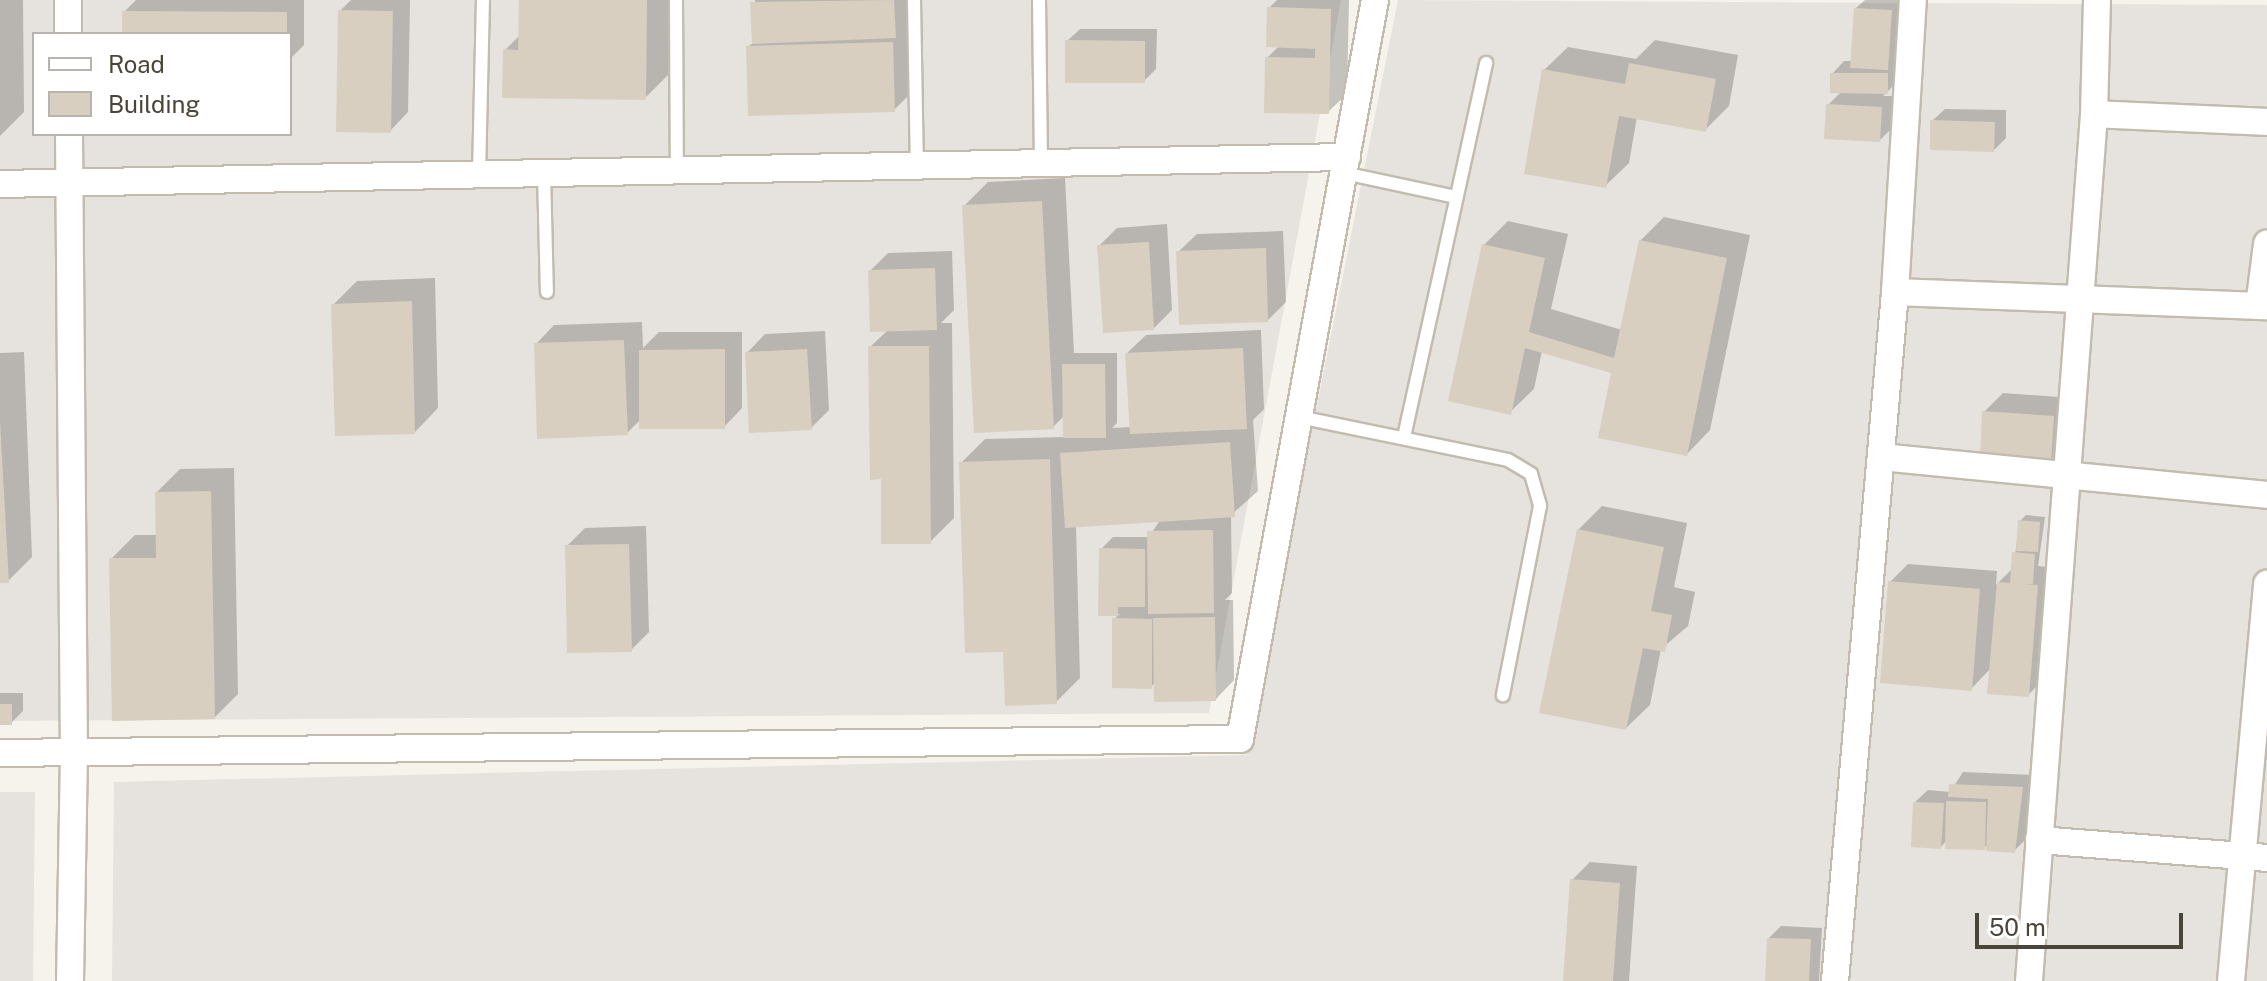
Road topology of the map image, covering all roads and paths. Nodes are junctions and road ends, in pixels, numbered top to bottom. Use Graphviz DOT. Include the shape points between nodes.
graph roads {
  1 [pos="68,0"];
  2 [pos="483,0"];
  3 [pos="676,0"];
  4 [pos="914,0"];
  5 [pos="1039,0"];
  6 [pos="1375,0"];
  7 [pos="1913,0"];
  8 [pos="2097,0"];
  9 [pos="68,32"];
  10 [pos="1486,63"];
  11 [pos="2094,114"];
  12 [pos="2267,122"];
  13 [pos="69,136"];
  14 [pos="1041,163"];
  15 [pos="1345,165"];
  16 [pos="917,166"];
  17 [pos="677,170"];
  18 [pos="544,173"];
  19 [pos="479,175"];
  20 [pos="69,183"];
  21 [pos="0,184"];
  22 [pos="1456,197"];
  23 [pos="2267,244"];
  24 [pos="547,292"];
  25 [pos="1895,292"];
  26 [pos="2079,296"];
  27 [pos="2263,306"];
  28 [pos="1299,417"];
  29 [pos="1404,437"];
  30 [pos="1881,457"];
  31 [pos="2064,472"];
  32 [pos="2267,495"];
  33 [pos="2267,584"];
  34 [pos="1503,695"];
  35 [pos="74,752"];
  36 [pos="0,753"];
  37 [pos="2039,840"];
  38 [pos="2255,857"];
  39 [pos="70,981"];
  40 [pos="1835,981"];
  41 [pos="2029,981"];
  42 [pos="2231,981"];
  1 -- 9 [label="street"];
  2 -- 19 [label="lane"];
  3 -- 17 [label="lane"];
  4 -- 16 [label="lane"];
  5 -- 14 [label="lane"];
  6 -- 15 [label="street"];
  7 -- 25 [label="street"];
  8 -- 11 [label="street"];
  10 -- 22 [label="lane"];
  11 -- 12 [label="street"];
  11 -- 26 [label="street"];
  13 -- 20 [label="street"];
  14 -- 15 [label="street"];
  14 -- 16 [label="street"];
  15 -- 22 [label="lane"];
  15 -- 28 [label="street"];
  16 -- 17 [label="street"];
  17 -- 18 [label="street"];
  18 -- 19 [label="street"];
  18 -- 24 [label="lane"];
  19 -- 20 [label="street"];
  20 -- 21 [label="street"];
  20 -- 35 [label="street"];
  22 -- 29 [label="lane"];
  23 -- 27 [label="street"];
  25 -- 26 [label="street"];
  25 -- 30 [label="street"];
  26 -- 27 [label="street"];
  26 -- 31 [label="street"];
  28 -- 29 [label="lane"];
  28 -- 35 [label="street" via="1240,739"];
  29 -- 34 [label="lane" via="1508,460 1531,474 1540,506"];
  30 -- 31 [label="street"];
  30 -- 40 [label="street"];
  31 -- 32 [label="street"];
  31 -- 37 [label="street"];
  33 -- 38 [label="street"];
  35 -- 36 [label="street"];
  35 -- 39 [label="street"];
  37 -- 38 [label="street"];
  37 -- 41 [label="street"];
  38 -- 42 [label="street"];
}
